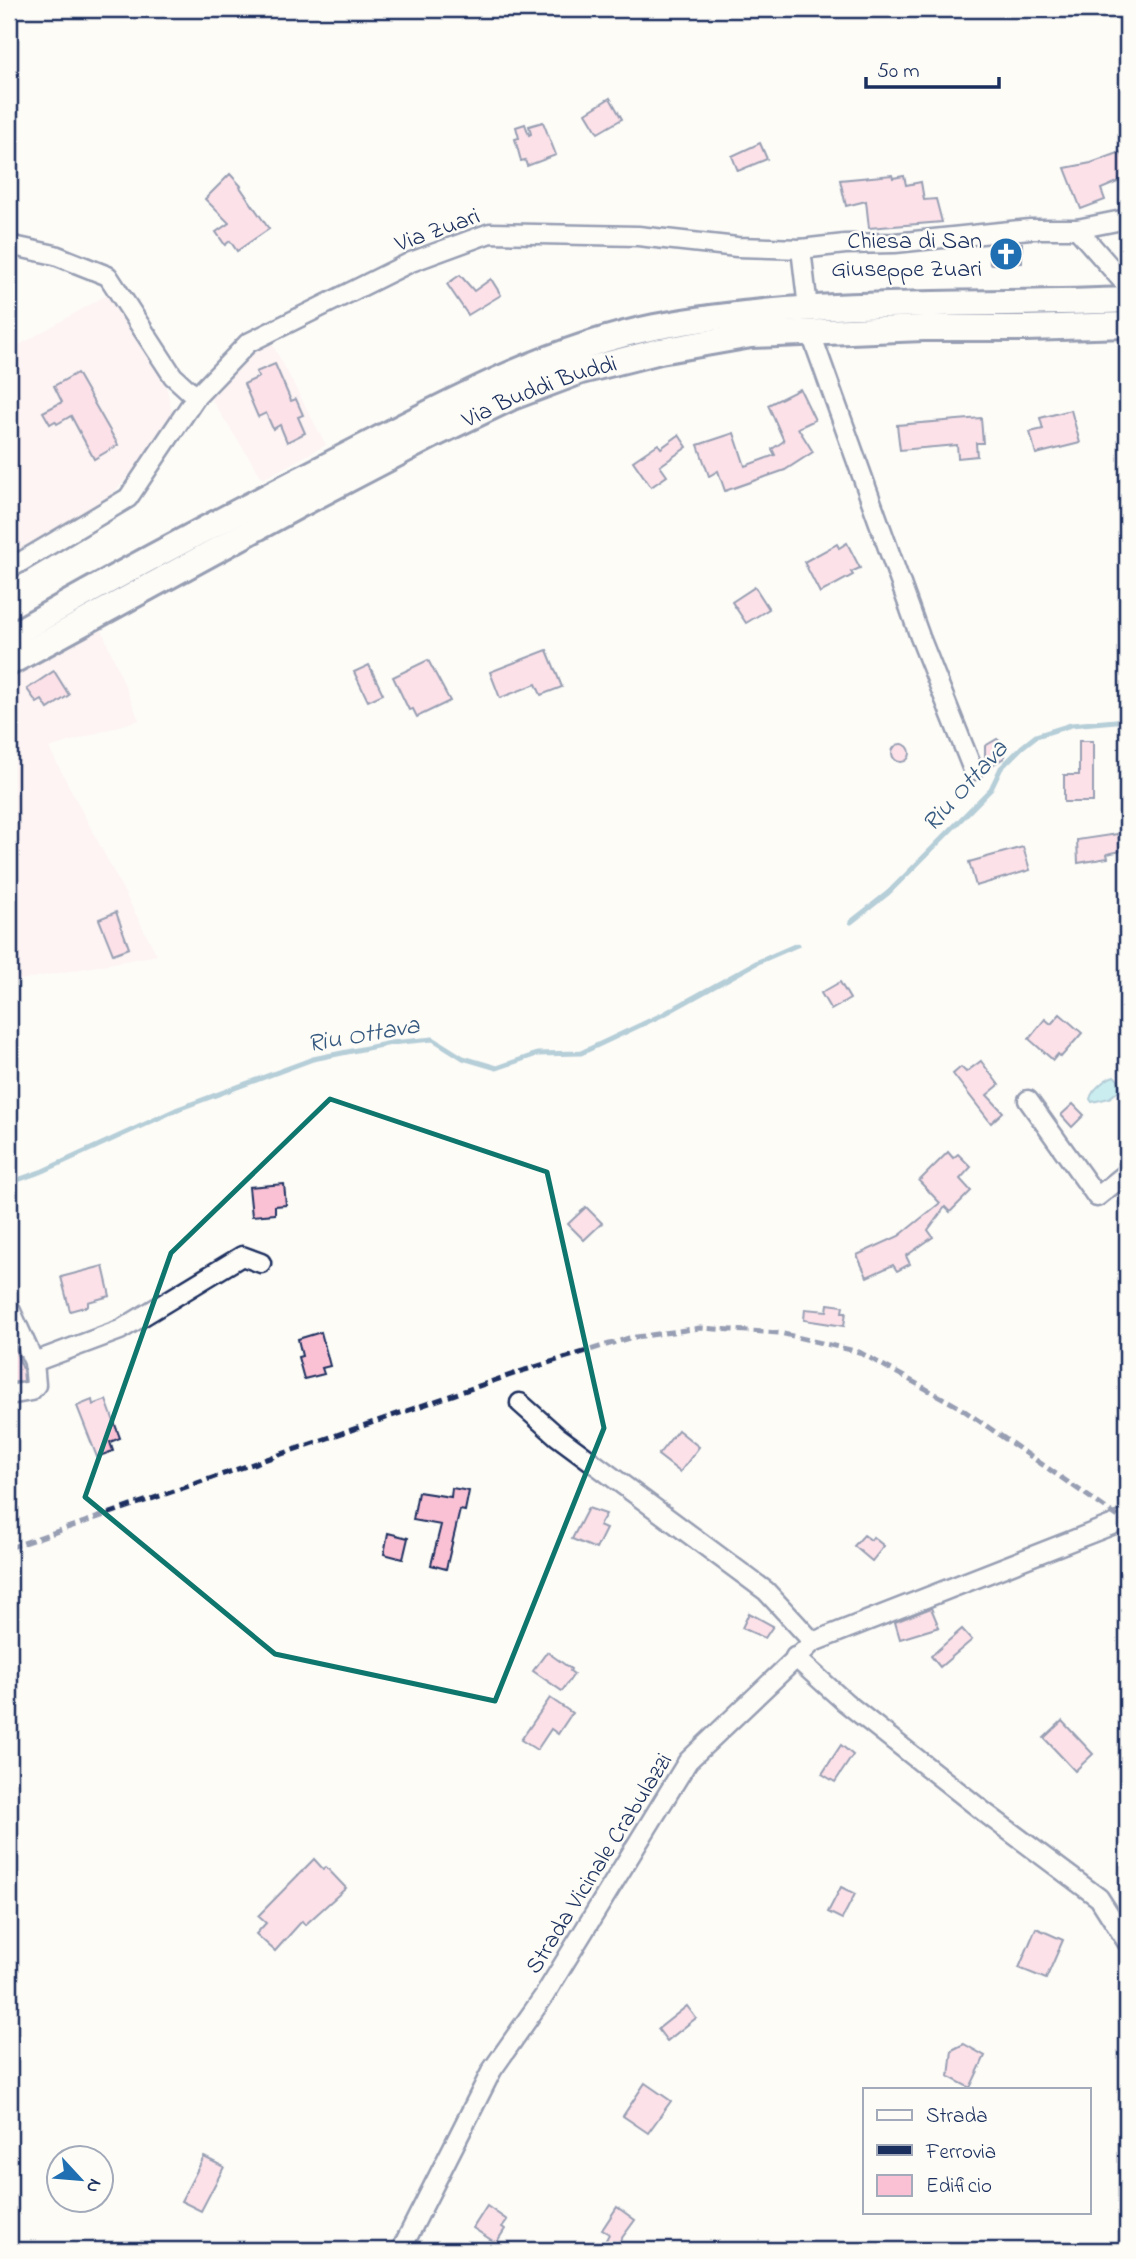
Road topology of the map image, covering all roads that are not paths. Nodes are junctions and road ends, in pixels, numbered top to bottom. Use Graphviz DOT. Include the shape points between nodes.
graph roads {
  1 [pos="1127,219"];
  2 [pos="1077,229"];
  3 [pos="9,245"];
  4 [pos="802,249"];
  5 [pos="1127,286"];
  6 [pos="1127,299"];
  7 [pos="809,320"];
  8 [pos="1127,325"];
  9 [pos="196,397"];
  10 [pos="9,569"];
  11 [pos="9,638"];
  12 [pos="9,663"];
  13 [pos="973,770"];
  14 [pos="1028,1100"];
  15 [pos="1127,1173"];
  16 [pos="261,1263"];
  17 [pos="9,1307"];
  18 [pos="34,1362"];
  19 [pos="9,1395"];
  20 [pos="520,1403"];
  21 [pos="1127,1519"];
  22 [pos="813,1642"];
  23 [pos="795,1657"];
  24 [pos="1127,1942"];
  25 [pos="401,2250"];
  1 -- 2 [label="street, Via Zuari"];
  2 -- 4 [label="street, Via Zuari"];
  2 -- 5 [label="street"];
  3 -- 9 [label="street" via="55,255 108,276 173,376"];
  4 -- 7 [label="street"];
  4 -- 9 [label="street, Via Zuari" via="638,236 490,233 411,262 248,343"];
  6 -- 7 [label="main road, Via Buddi Buddi" via="832,306"];
  7 -- 8 [label="main road, Via Buddi Buddi"];
  7 -- 11 [label="main road, Via Buddi Buddi" via="740,314 653,328 569,351 481,387 137,564"];
  7 -- 12 [label="main road, Via Buddi Buddi" via="581,372 512,397 299,505"];
  7 -- 13 [label="street" via="920,637"];
  9 -- 10 [label="street, Via Zuari" via="128,498"];
  14 -- 15 [label="street" via="1097,1196"];
  16 -- 18 [label="street" via="242,1256 120,1330"];
  17 -- 18 [label="street"];
  18 -- 19 [label="street" via="36,1385 31,1391"];
  20 -- 22 [label="street" via="557,1436 766,1591"];
  21 -- 22 [label="street, Strada Vicinale Crabulazzi"];
  22 -- 23 [label="street, Strada Vicinale Crabulazzi"];
  23 -- 24 [label="street" via="845,1702 1099,1898"];
  23 -- 25 [label="street, Strada Vicinale Crabulazzi" via="688,1761 544,1996 492,2070"];
}
